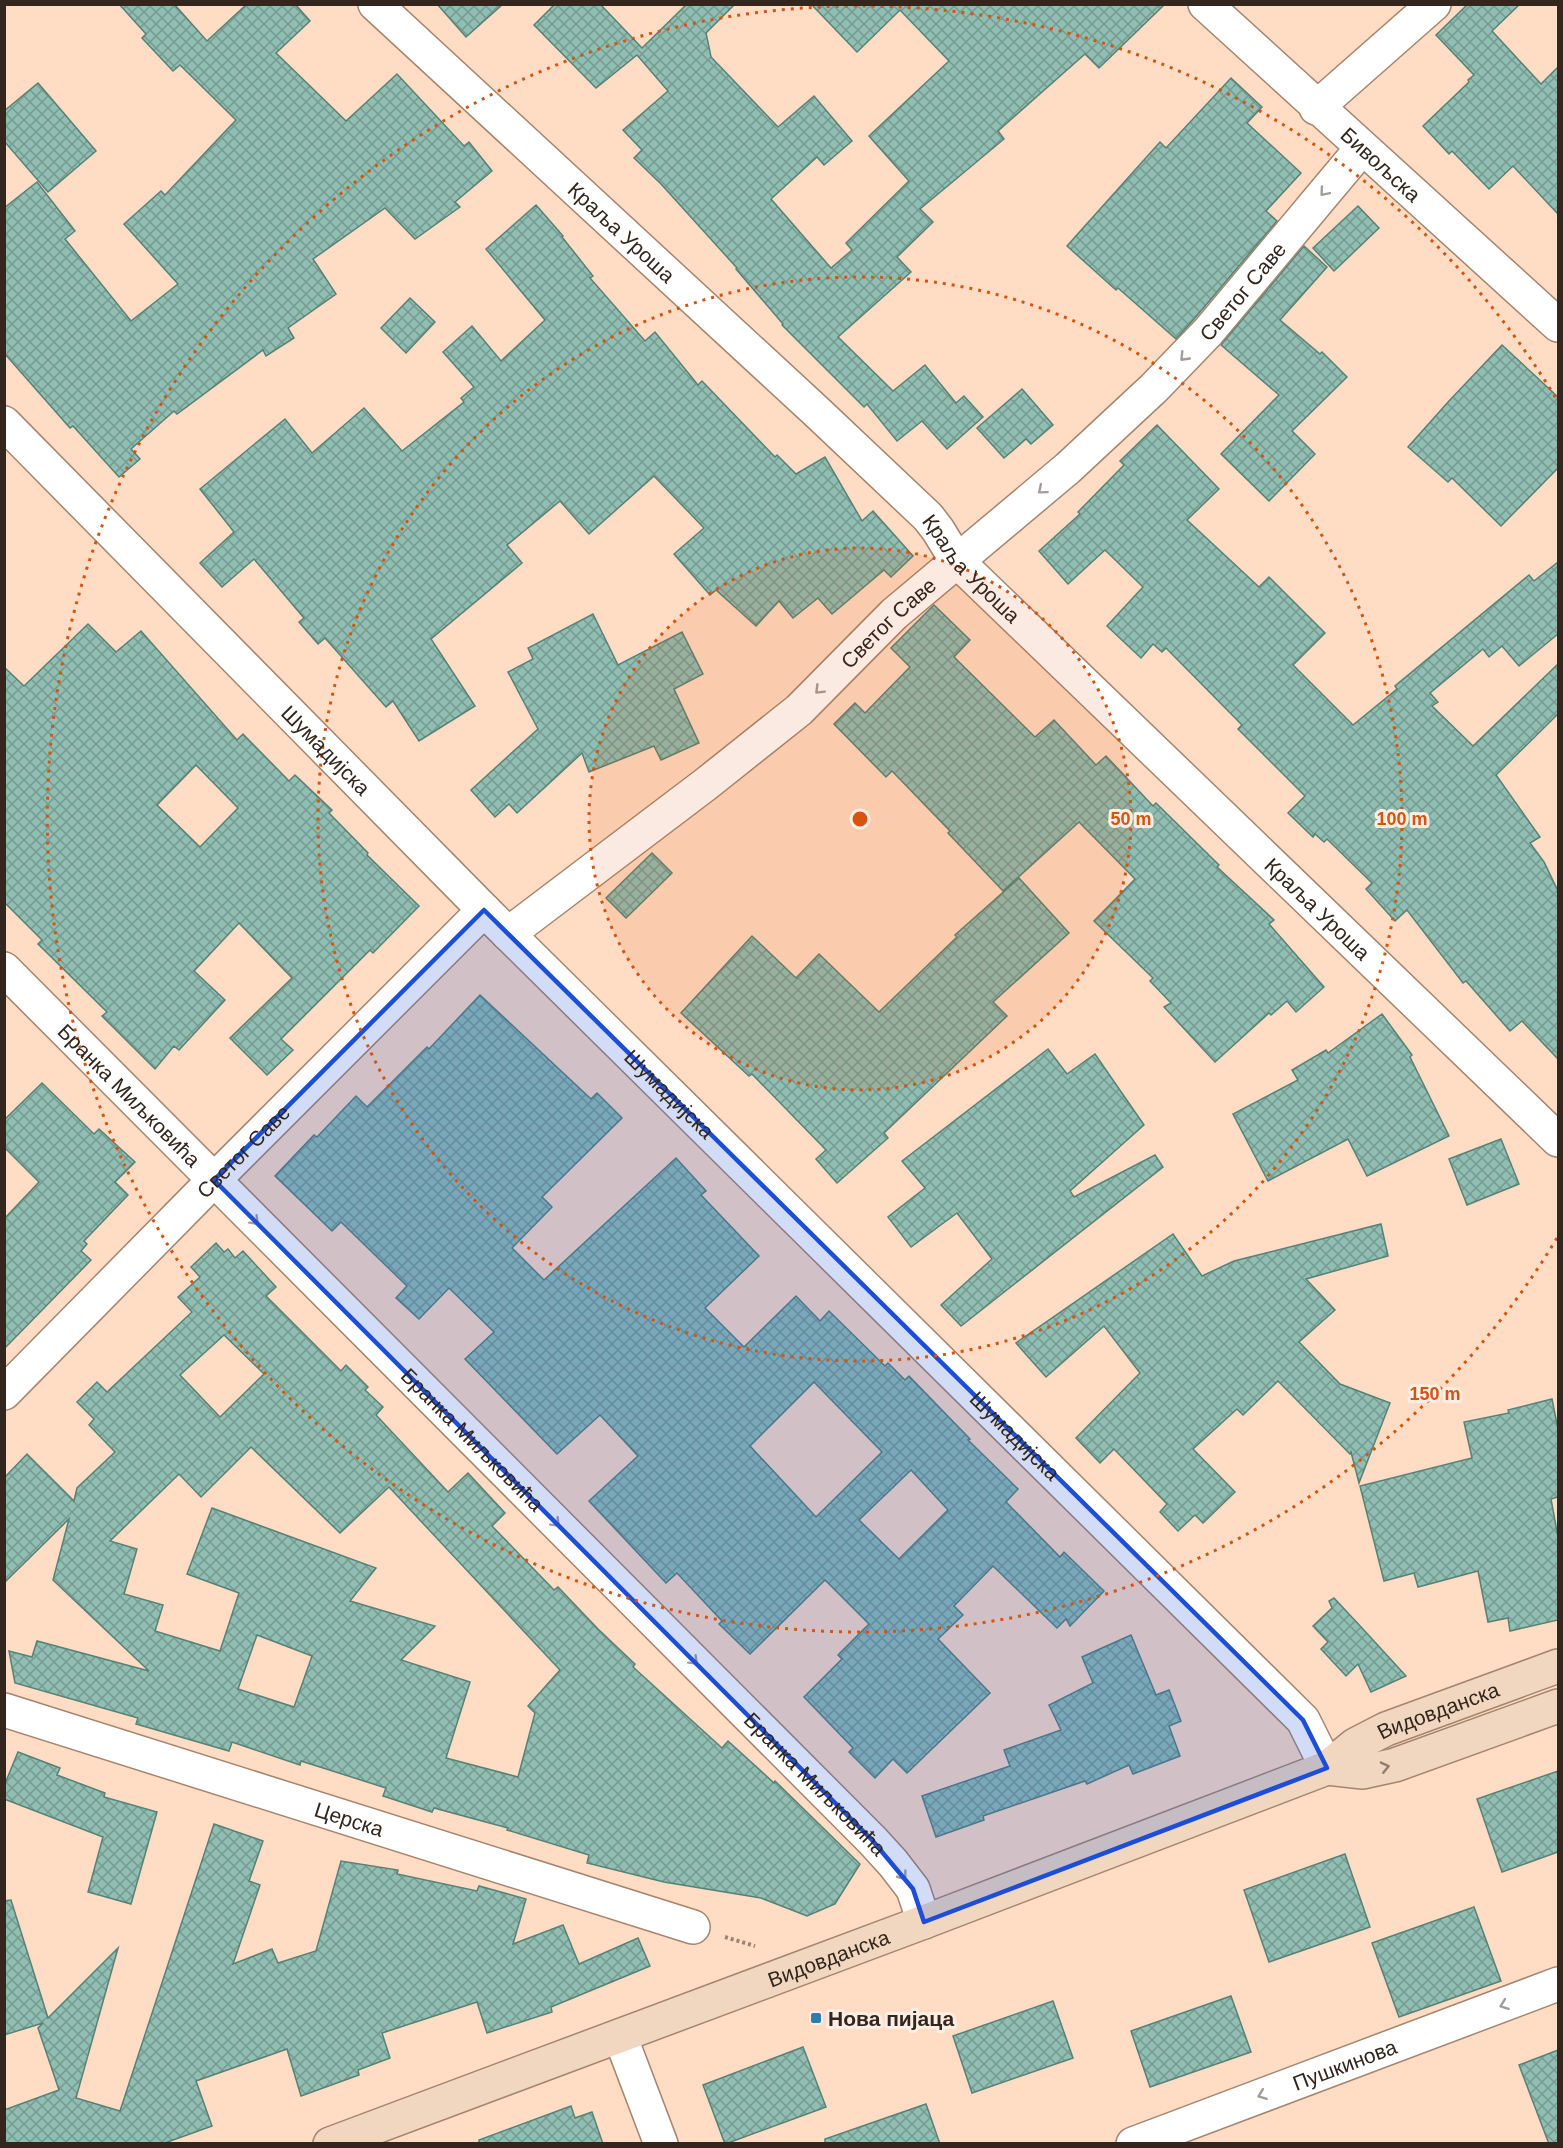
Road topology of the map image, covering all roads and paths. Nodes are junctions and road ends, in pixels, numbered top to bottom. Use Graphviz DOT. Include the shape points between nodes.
graph roads {
  1 [pos="375,4"];
  2 [pos="1205,4"];
  3 [pos="1434,4"];
  4 [pos="1316,108"];
  5 [pos="1362,148"];
  6 [pos="1558,325"];
  7 [pos="4,423"];
  8 [pos="957,561"];
  9 [pos="484,910"];
  10 [pos="508,934"];
  11 [pos="4,969"];
  12 [pos="1558,1140"];
  13 [pos="214,1180"];
  14 [pos="4,1394"];
  15 [pos="1558,1666"];
  16 [pos="1558,1706"];
  17 [pos="4,1710"];
  18 [pos="1327,1768"];
  19 [pos="924,1922"];
  20 [pos="693,1927"];
  21 [pos="1558,1984"];
  22 [pos="620,2036"];
  23 [pos="330,2144"];
  24 [pos="661,2144"];
  25 [pos="1133,2144"];
  1 -- 8 [label="street, Краља Уроша" via="818,412 919,509"];
  2 -- 4 [label="street, Бивољска"];
  3 -- 4 [label="street"];
  4 -- 5 [label="street, Бивољска"];
  5 -- 6 [label="street, Бивољска"];
  5 -- 8 [label="street, Светог Саве, one-way" via="1208,332 1154,388 1068,468"];
  7 -- 9 [label="street, Шумадијска"];
  8 -- 10 [label="street, Светог Саве, one-way" via="894,614 799,710"];
  8 -- 12 [label="street, Краља Уроша"];
  9 -- 10 [label="street, Шумадијска"];
  9 -- 13 [label="street, Светог Саве"];
  10 -- 18 [label="street, Шумадијска" via="1303,1720"];
  11 -- 13 [label="street, Бранка Миљковића"];
  13 -- 14 [label="street, Светог Саве"];
  13 -- 19 [label="street, Бранка Миљковића, one-way" via="872,1840 913,1889"];
  15 -- 18 [label="main road, Видовданска" via="1386,1729 1355,1745"];
  18 -- 16 [label="main road, Видовданска, one-way" via="1363,1772 1395,1764"];
  17 -- 20 [label="street, Церска"];
  18 -- 19 [label="main road, Видовданска"];
  19 -- 22 [label="main road, Видовданска"];
  21 -- 25 [label="street, Пушкинова, one-way"];
  22 -- 23 [label="main road, Видовданска"];
  22 -- 24 [label="street"];
}
